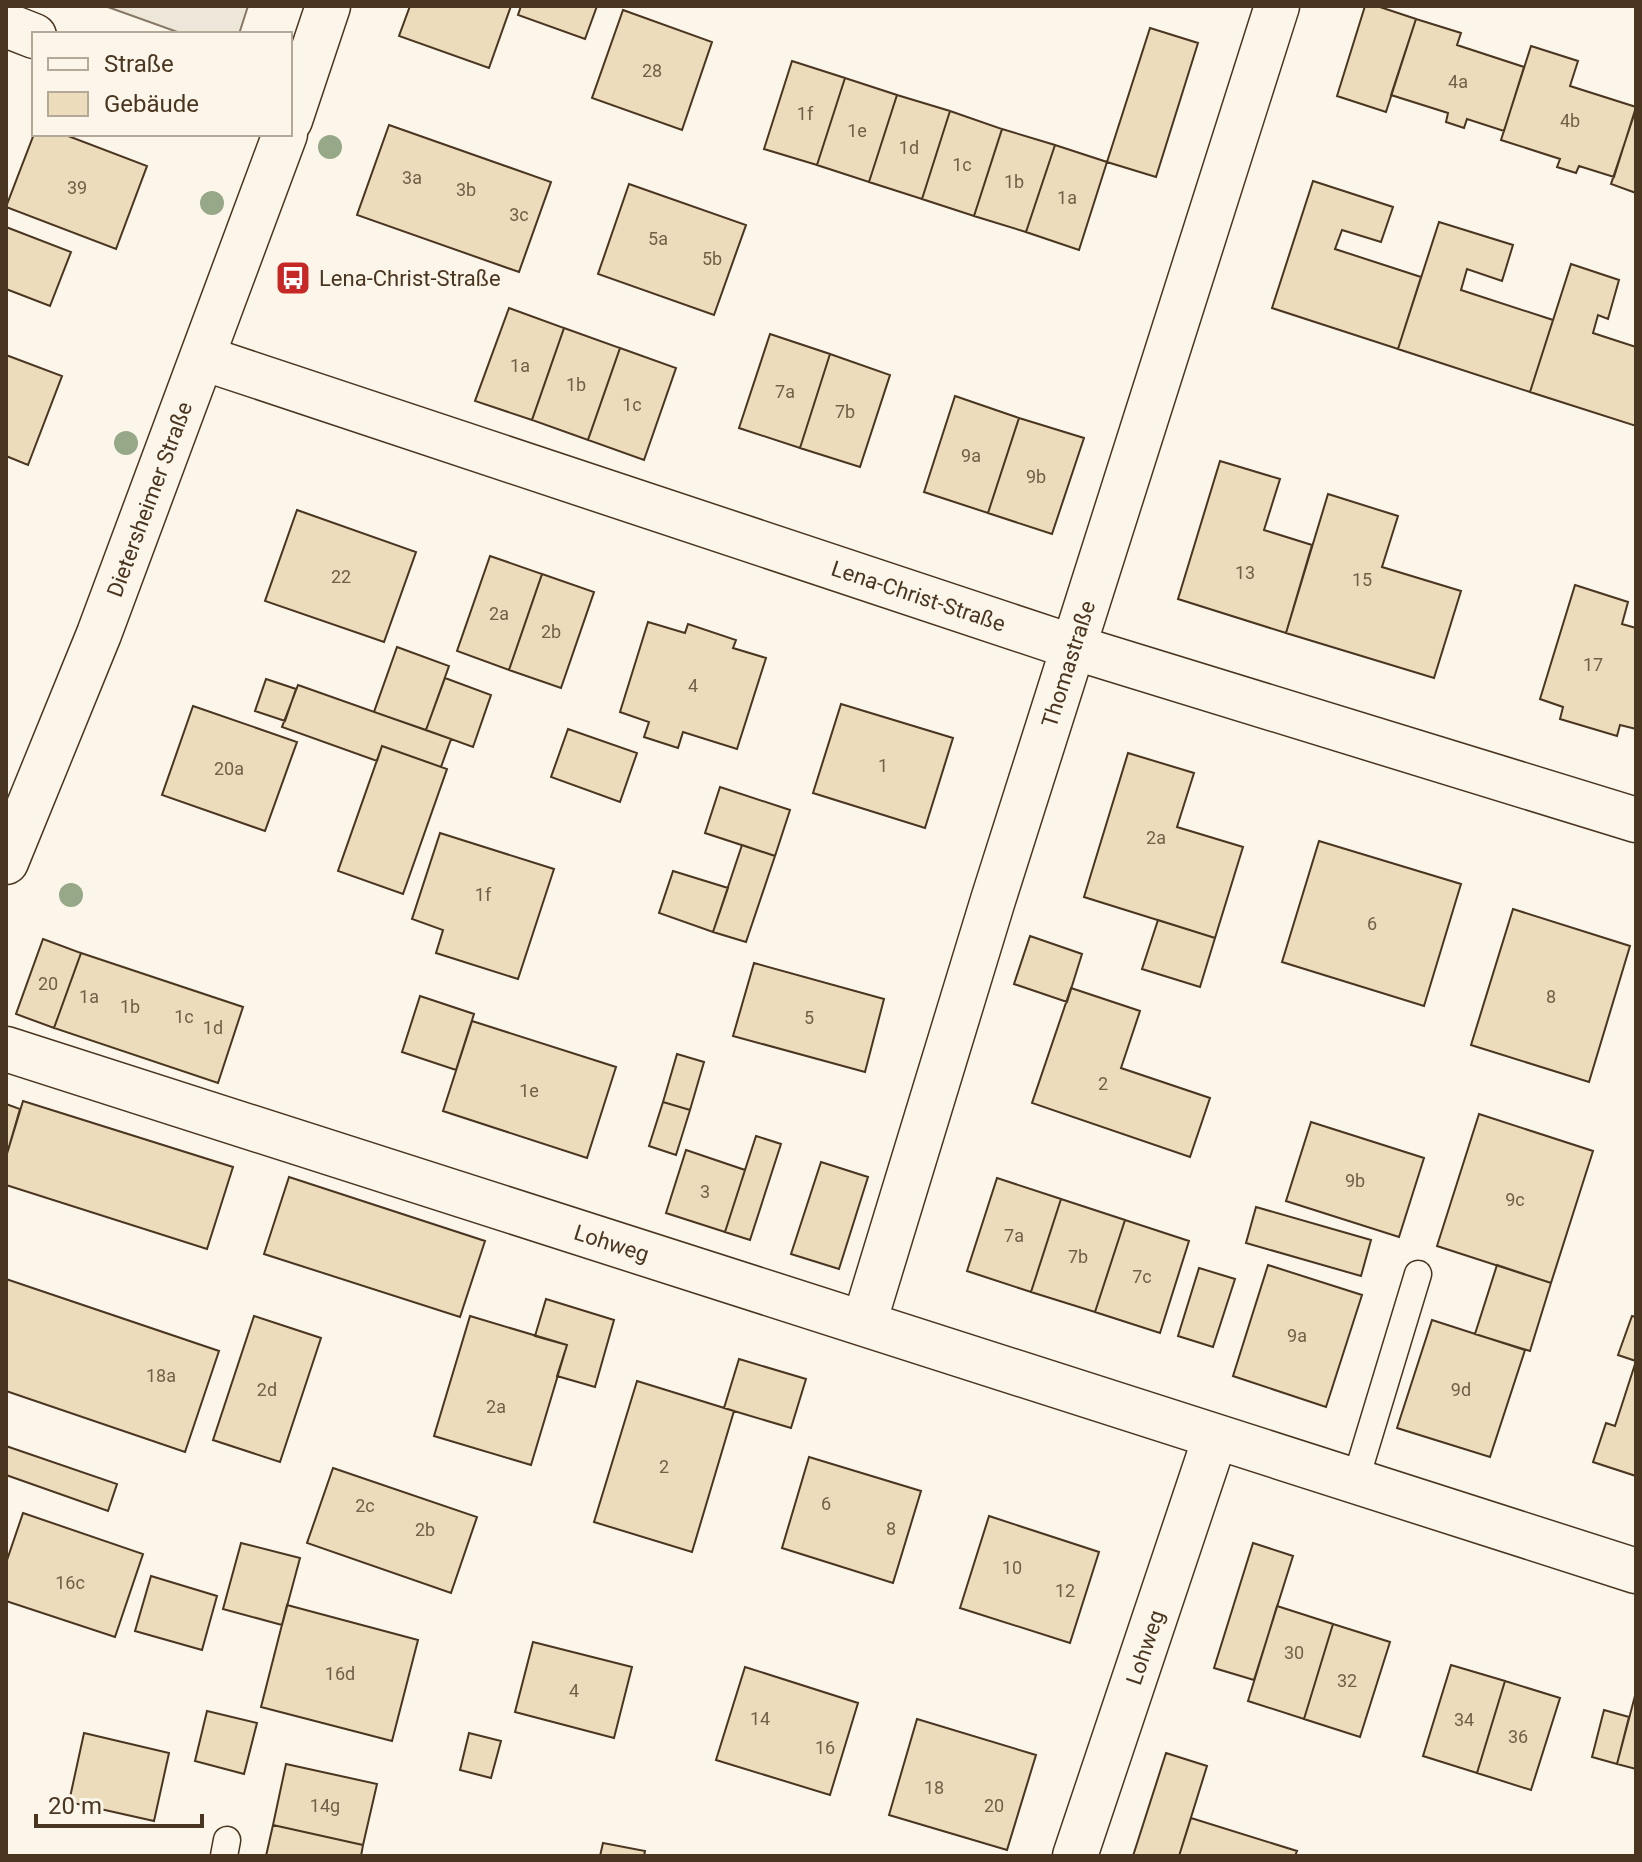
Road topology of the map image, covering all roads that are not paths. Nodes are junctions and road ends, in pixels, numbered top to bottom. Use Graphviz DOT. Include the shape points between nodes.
graph roads {
  1 [pos="328,6"];
  2 [pos="1277,6"];
  3 [pos="6,25"];
  4 [pos="32,35"];
  5 [pos="292,114"];
  6 [pos="284,136"];
  7 [pos="203,358"];
  8 [pos="1073,647"];
  9 [pos="1636,820"];
  10 [pos="6,862"];
  11 [pos="6,1049"];
  12 [pos="1418,1274"];
  13 [pos="864,1323"];
  14 [pos="1215,1438"];
  15 [pos="1355,1482"];
  16 [pos="1636,1571"];
  17 [pos="1075,1856"];
  1 -- 5 [label="street"];
  2 -- 8 [label="street, Thomastraße"];
  3 -- 4 [label="street"];
  6 -- 7 [label="street, Dietersheimer Straße"];
  7 -- 8 [label="street, Lena-Christ-Straße"];
  7 -- 10 [label="street, Dietersheimer Straße"];
  8 -- 9 [label="street, Lena-Christ-Straße"];
  8 -- 13 [label="street, Thomastraße"];
  11 -- 13 [label="street, Lohweg"];
  12 -- 15 [label="lane"];
  13 -- 14 [label="street, Lohweg"];
  14 -- 15 [label="street, Lohweg"];
  14 -- 17 [label="street, Lohweg"];
  15 -- 16 [label="street, Lohweg"];
}
